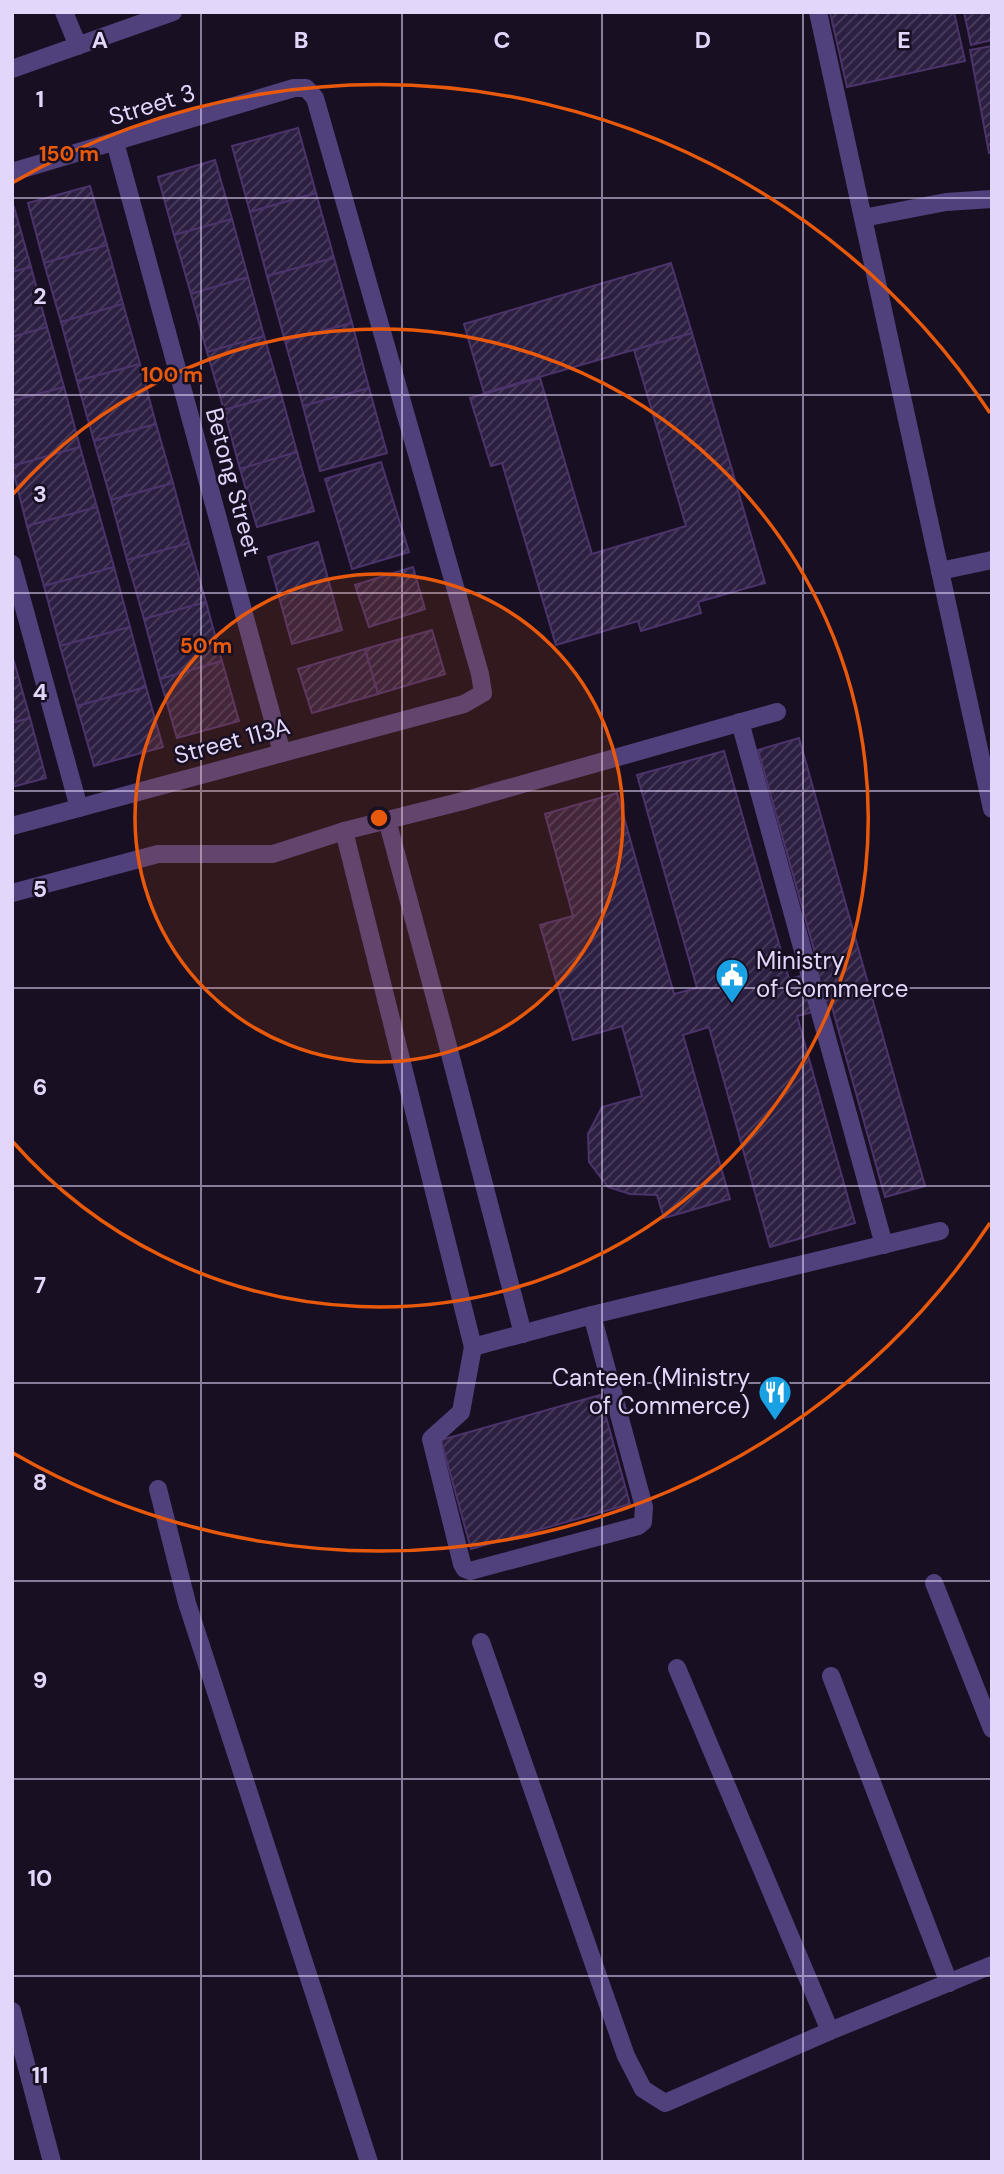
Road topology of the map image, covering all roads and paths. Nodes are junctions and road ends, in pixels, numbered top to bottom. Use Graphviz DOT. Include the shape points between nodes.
graph roads {
  1 [pos="64,12"];
  2 [pos="173,12"];
  3 [pos="818,12"];
  4 [pos="78,46"];
  5 [pos="12,69"];
  6 [pos="115,142"];
  7 [pos="12,172"];
  8 [pos="992,199"];
  9 [pos="863,218"];
  10 [pos="992,560"];
  11 [pos="12,564"];
  12 [pos="940,571"];
  13 [pos="464,704"];
  14 [pos="777,712"];
  15 [pos="740,722"];
  16 [pos="282,753"];
  17 [pos="79,808"];
  18 [pos="992,809"];
  19 [pos="387,820"];
  20 [pos="12,826"];
  21 [pos="344,831"];
  22 [pos="12,893"];
  23 [pos="940,1231"];
  24 [pos="884,1245"];
  25 [pos="592,1315"];
  26 [pos="523,1334"];
  27 [pos="473,1347"];
  28 [pos="158,1489"];
  29 [pos="934,1583"];
  30 [pos="481,1642"];
  31 [pos="677,1668"];
  32 [pos="831,1676"];
  33 [pos="992,1728"];
  34 [pos="992,1965"];
  35 [pos="949,1983"];
  36 [pos="12,2011"];
  37 [pos="830,2031"];
  38 [pos="52,2162"];
  39 [pos="369,2162"];
  1 -- 4 [label="street"];
  2 -- 4 [label="street"];
  3 -- 9 [label="street"];
  4 -- 5 [label="street"];
  6 -- 7 [label="street, Street 3"];
  6 -- 13 [label="street, Street 3" via="294,88 306,88 315,98 480,674 483,693"];
  6 -- 16 [label="street, Betong Street"];
  8 -- 9 [label="street" via="946,202"];
  9 -- 12 [label="street"];
  10 -- 12 [label="street"];
  11 -- 17 [label="street"];
  12 -- 18 [label="street"];
  13 -- 16 [label="street, Street 113A"];
  14 -- 15 [label="street"];
  15 -- 19 [label="street"];
  15 -- 24 [label="street"];
  16 -- 17 [label="street, Street 113A"];
  17 -- 20 [label="street, Street 113A"];
  19 -- 21 [label="street"];
  19 -- 26 [label="street"];
  21 -- 22 [label="street" via="273,854 158,854"];
  21 -- 27 [label="street"];
  23 -- 24 [label="street"];
  24 -- 25 [label="street"];
  25 -- 26 [label="street"];
  25 -- 27 [label="street" via="644,1507 643,1522 470,1571 463,1564 431,1439 461,1412"];
  26 -- 27 [label="street"];
  28 -- 39 [label="street" via="187,1603"];
  29 -- 33 [label="street"];
  30 -- 37 [label="street" via="626,2056 643,2089 665,2104"];
  31 -- 37 [label="street"];
  32 -- 35 [label="street"];
  34 -- 35 [label="street"];
  35 -- 37 [label="street"];
  36 -- 38 [label="street"];
}
